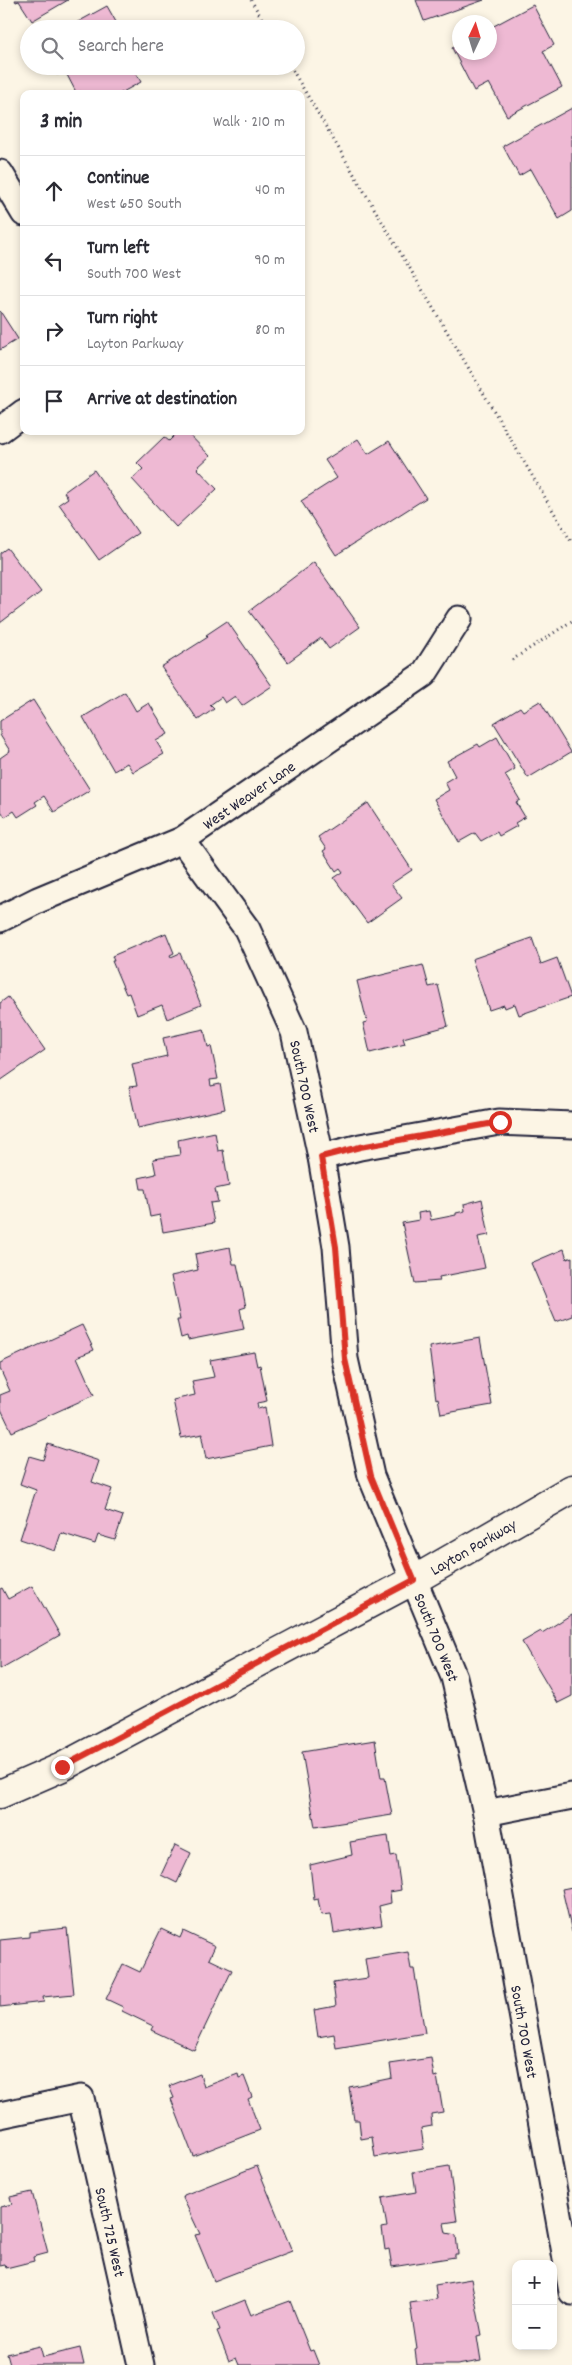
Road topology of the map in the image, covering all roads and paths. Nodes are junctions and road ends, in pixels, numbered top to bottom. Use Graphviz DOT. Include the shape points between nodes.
graph roads {
  1 [pos="251,0"];
  2 [pos="263,20"];
  3 [pos="295,75"];
  4 [pos="304,90"];
  5 [pos="305,91"];
  6 [pos="0,174"];
  7 [pos="20,206"];
  8 [pos="20,415"];
  9 [pos="0,430"];
  10 [pos="572,543"];
  11 [pos="459,619"];
  12 [pos="572,621"];
  13 [pos="512,660"];
  14 [pos="182,840"];
  15 [pos="0,919"];
  16 [pos="572,1125"];
  17 [pos="321,1157"];
  18 [pos="572,1489"];
  19 [pos="414,1580"];
  20 [pos="0,1794"];
  21 [pos="572,1796"];
  22 [pos="486,1813"];
  23 [pos="0,2115"];
  24 [pos="572,2292"];
  25 [pos="141,2365"];
  1 -- 2 [label="path"];
  3 -- 4 [label="path"];
  5 -- 10 [label="path"];
  6 -- 7 [label="street"];
  8 -- 9 [label="street"];
  11 -- 14 [label="street, West Weaver Lane" via="424,674"];
  12 -- 13 [label="path"];
  14 -- 15 [label="street, West Weaver Lane"];
  14 -- 17 [label="street, South 700 West" via="247,929 294,1032"];
  16 -- 17 [label="street" via="500,1122"];
  17 -- 19 [label="street, South 700 West" via="336,1247 345,1359 364,1447 371,1476"];
  18 -- 19 [label="main road, Layton Parkway"];
  19 -- 20 [label="main road, Layton Parkway" via="62,1767"];
  19 -- 22 [label="street, South 700 West" via="454,1677"];
  21 -- 22 [label="street"];
  22 -- 24 [label="street, South 700 West"];
  23 -- 25 [label="street, South 725 West" via="81,2098"];
}
